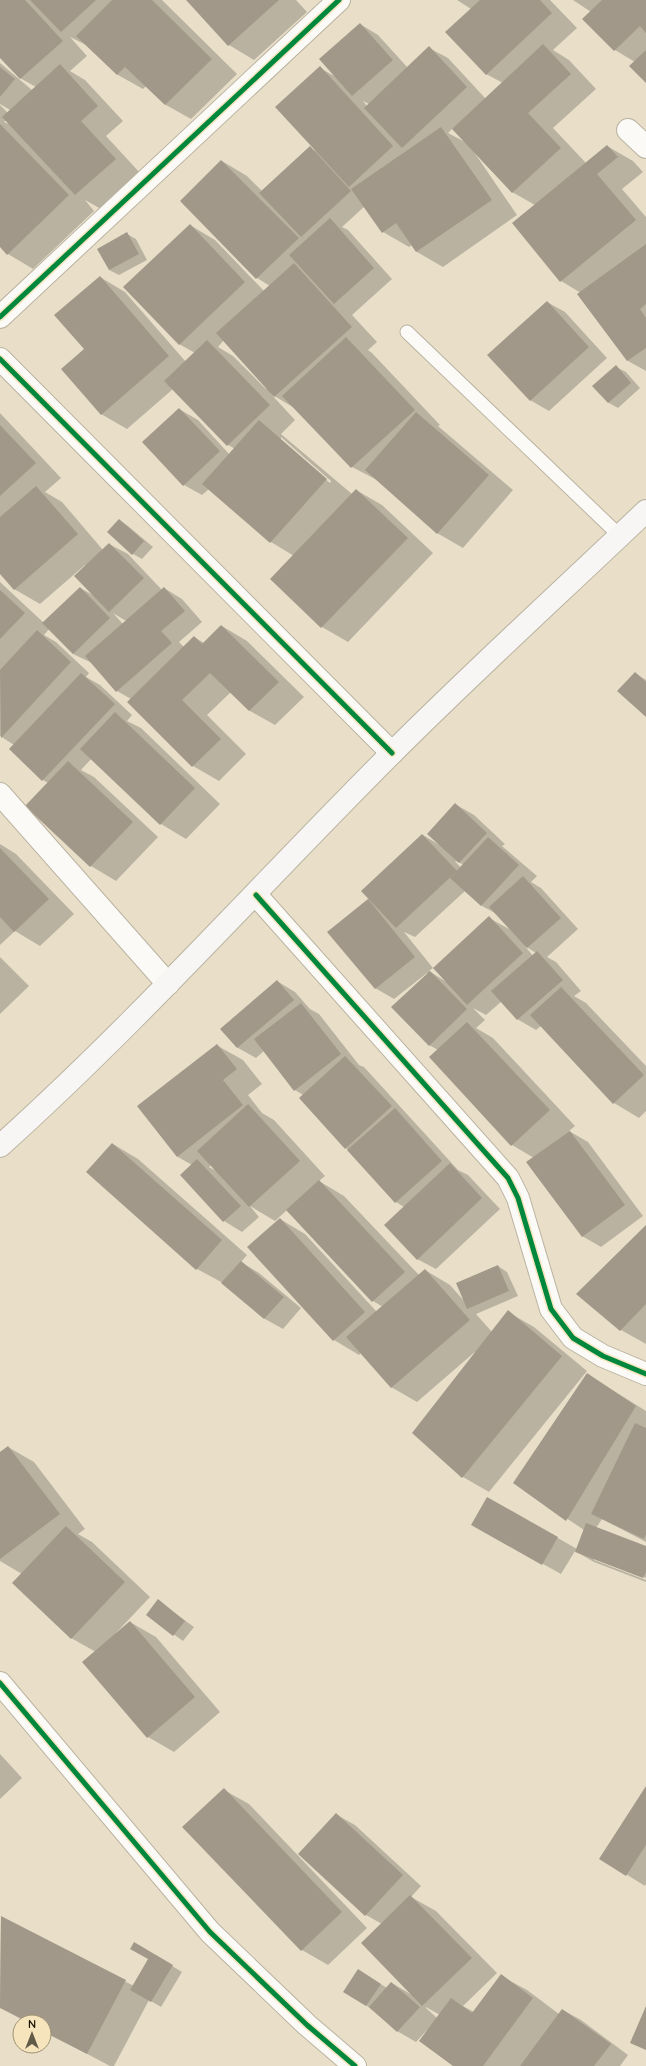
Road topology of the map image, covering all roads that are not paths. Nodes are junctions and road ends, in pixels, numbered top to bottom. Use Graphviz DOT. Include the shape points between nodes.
graph roads {
  1 [pos="339,0"];
  2 [pos="628,130"];
  3 [pos="646,147"];
  4 [pos="0,317"];
  5 [pos="407,332"];
  6 [pos="0,359"];
  7 [pos="646,511"];
  8 [pos="620,536"];
  9 [pos="392,753"];
  10 [pos="0,794"];
  11 [pos="256,895"];
  12 [pos="168,984"];
  13 [pos="0,1146"];
  14 [pos="646,1374"];
  15 [pos="0,1683"];
  16 [pos="355,2066"];
  1 -- 4 [label="street"];
  2 -- 3 [label="street"];
  5 -- 8 [label="lane"];
  6 -- 9 [label="street"];
  7 -- 8 [label="main road"];
  8 -- 9 [label="main road"];
  9 -- 11 [label="main road"];
  10 -- 12 [label="street"];
  11 -- 12 [label="main road"];
  11 -- 14 [label="street" via="508,1178 518,1198 551,1309 574,1338 604,1356"];
  12 -- 13 [label="main road"];
  15 -- 16 [label="street" via="210,1932 307,2025"];
}
